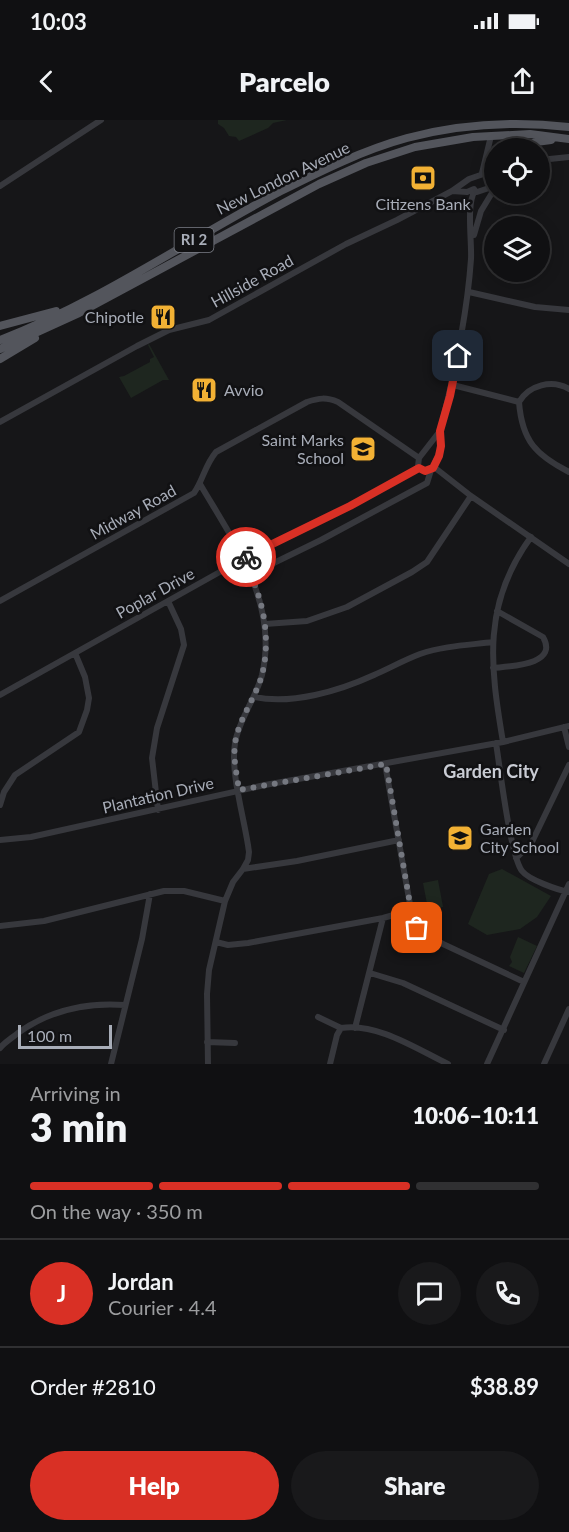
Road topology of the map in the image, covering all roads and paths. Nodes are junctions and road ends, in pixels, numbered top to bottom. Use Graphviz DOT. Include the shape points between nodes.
graph roads {
  1 [pos="101,120"];
  2 [pos="561,120"];
  3 [pos="495,122"];
  4 [pos="569,125"];
  5 [pos="491,136"];
  6 [pos="567,139"];
  7 [pos="550,141"];
  8 [pos="569,157"];
  9 [pos="550,159"];
  10 [pos="484,173"];
  11 [pos="480,174"];
  12 [pos="0,186"];
  13 [pos="474,190"];
  14 [pos="484,190"];
  15 [pos="453,191"];
  16 [pos="485,204"];
  17 [pos="471,206"];
  18 [pos="472,242"];
  19 [pos="469,292"];
  20 [pos="72,307"];
  21 [pos="569,310"];
  22 [pos="57,324"];
  23 [pos="0,326"];
  24 [pos="0,340"];
  25 [pos="0,349"];
  26 [pos="0,359"];
  27 [pos="453,385"];
  28 [pos="569,389"];
  29 [pos="519,402"];
  30 [pos="0,422"];
  31 [pos="440,431"];
  32 [pos="421,456"];
  33 [pos="433,466"];
  34 [pos="419,468"];
  35 [pos="569,472"];
  36 [pos="200,484"];
  37 [pos="471,496"];
  38 [pos="531,537"];
  39 [pos="243,559"];
  40 [pos="569,564"];
  41 [pos="251,574"];
  42 [pos="0,601"];
  43 [pos="168,602"];
  44 [pos="496,611"];
  45 [pos="265,624"];
  46 [pos="493,642"];
  47 [pos="75,653"];
  48 [pos="493,668"];
  49 [pos="0,695"];
  50 [pos="254,697"];
  51 [pos="567,727"];
  52 [pos="500,743"];
  53 [pos="569,747"];
  54 [pos="386,764"];
  55 [pos="569,765"];
  56 [pos="239,790"];
  57 [pos="0,805"];
  58 [pos="158,810"];
  59 [pos="0,839"];
  60 [pos="399,840"];
  61 [pos="516,858"];
  62 [pos="243,869"];
  63 [pos="569,884"];
  64 [pos="567,892"];
  65 [pos="150,894"];
  66 [pos="225,900"];
  67 [pos="411,910"];
  68 [pos="383,918"];
  69 [pos="0,926"];
  70 [pos="216,942"];
  71 [pos="370,972"];
  72 [pos="524,982"];
  73 [pos="125,1005"];
  74 [pos="569,1009"];
  75 [pos="318,1017"];
  76 [pos="342,1028"];
  77 [pos="356,1028"];
  78 [pos="504,1030"];
  79 [pos="207,1042"];
  80 [pos="236,1043"];
  81 [pos="0,1048"];
  82 [pos="111,1064"];
  83 [pos="208,1064"];
  84 [pos="330,1064"];
  85 [pos="448,1064"];
  86 [pos="487,1064"];
  87 [pos="544,1064"];
  1 -- 12 [label="street"];
  2 -- 4 [label="main road"];
  3 -- 4 [label="main road, RI 2"];
  3 -- 5 [label="main road"];
  3 -- 20 [label="main road, New London Avenue / RI 2" via="405,138 339,164 237,214"];
  5 -- 6 [label="main road, RI 2"];
  5 -- 11 [label="street"];
  5 -- 22 [label="main road, New London Avenue / RI 2" via="416,147 351,169"];
  6 -- 7 [label="main road"];
  8 -- 9 [label="street"];
  10 -- 11 [label="street, Hillside Road"];
  11 -- 13 [label="street"];
  11 -- 15 [label="street, Hillside Road"];
  13 -- 14 [label="street, Hillside Road"];
  13 -- 15 [label="street, Hillside Road"];
  13 -- 17 [label="street"];
  15 -- 17 [label="street"];
  15 -- 30 [label="street, Hillside Road" via="338,248 209,320 169,330 142,343"];
  16 -- 18 [label="street"];
  17 -- 18 [label="street"];
  18 -- 19 [label="street"];
  19 -- 21 [label="street" via="535,307"];
  19 -- 27 [label="street"];
  20 -- 23 [label="main road"];
  20 -- 24 [label="main road, New London Avenue / RI 2"];
  22 -- 25 [label="main road, New London Avenue / RI 2"];
  22 -- 26 [label="main road"];
  27 -- 29 [label="street"];
  27 -- 31 [label="street"];
  28 -- 29 [label="street" via="544,384 524,394"];
  29 -- 35 [label="street" via="520,422 531,444 553,464"];
  31 -- 32 [label="street"];
  31 -- 33 [label="street" via="439,456"];
  32 -- 33 [label="street, Midway Road" via="431,455"];
  32 -- 34 [label="street"];
  32 -- 36 [label="street, Midway Road" via="338,402 319,398 216,452 207,462"];
  33 -- 34 [label="street" via="425,471"];
  33 -- 37 [label="street, Midway Road"];
  33 -- 41 [label="street" via="427,483"];
  34 -- 39 [label="street, Poplar Drive"];
  36 -- 39 [label="street"];
  36 -- 42 [label="street, Midway Road" via="194,493"];
  37 -- 38 [label="street, Midway Road"];
  37 -- 45 [label="street" via="427,562 412,573 347,607 307,621"];
  38 -- 40 [label="street, Midway Road"];
  38 -- 44 [label="street" via="506,577"];
  39 -- 41 [label="street"];
  39 -- 43 [label="street, Poplar Drive"];
  41 -- 45 [label="street"];
  43 -- 47 [label="street, Poplar Drive"];
  43 -- 58 [label="street" via="184,645 157,728 152,758"];
  44 -- 46 [label="street"];
  44 -- 48 [label="street" via="543,637 547,649 534,661"];
  45 -- 50 [label="street" via="262,674"];
  46 -- 48 [label="street"];
  46 -- 50 [label="street" via="422,653 372,676 316,694 268,700"];
  47 -- 49 [label="street, Poplar Drive"];
  47 -- 57 [label="street" via="89,698 79,732 15,775"];
  48 -- 52 [label="street"];
  50 -- 56 [label="street" via="235,743"];
  51 -- 52 [label="street, Plantation Drive"];
  51 -- 53 [label="street"];
  52 -- 54 [label="street, Plantation Drive"];
  52 -- 61 [label="street"];
  54 -- 56 [label="street, Plantation Drive"];
  54 -- 60 [label="street"];
  55 -- 61 [label="street" via="531,844"];
  56 -- 58 [label="street, Plantation Drive"];
  56 -- 62 [label="street" via="249,852"];
  58 -- 59 [label="street, Plantation Drive" via="31,837"];
  60 -- 62 [label="street"];
  60 -- 67 [label="street"];
  61 -- 64 [label="street" via="528,877"];
  62 -- 66 [label="street"];
  63 -- 64 [label="street"];
  64 -- 72 [label="street"];
  65 -- 66 [label="street" via="184,891"];
  65 -- 69 [label="street" via="44,921"];
  65 -- 73 [label="street"];
  66 -- 70 [label="street"];
  67 -- 68 [label="street"];
  67 -- 72 [label="street" via="422,932"];
  68 -- 70 [label="street" via="248,943"];
  68 -- 71 [label="street"];
  70 -- 79 [label="street" via="209,970"];
  71 -- 77 [label="street"];
  71 -- 78 [label="street" via="403,983"];
  72 -- 78 [label="street"];
  73 -- 81 [label="street" via="83,1005 64,1010 42,1018"];
  73 -- 82 [label="street"];
  74 -- 87 [label="street"];
  75 -- 76 [label="street"];
  76 -- 77 [label="street"];
  76 -- 84 [label="street"];
  77 -- 85 [label="street" via="390,1035"];
  78 -- 86 [label="street"];
  79 -- 80 [label="street"];
  79 -- 83 [label="street"];
}
